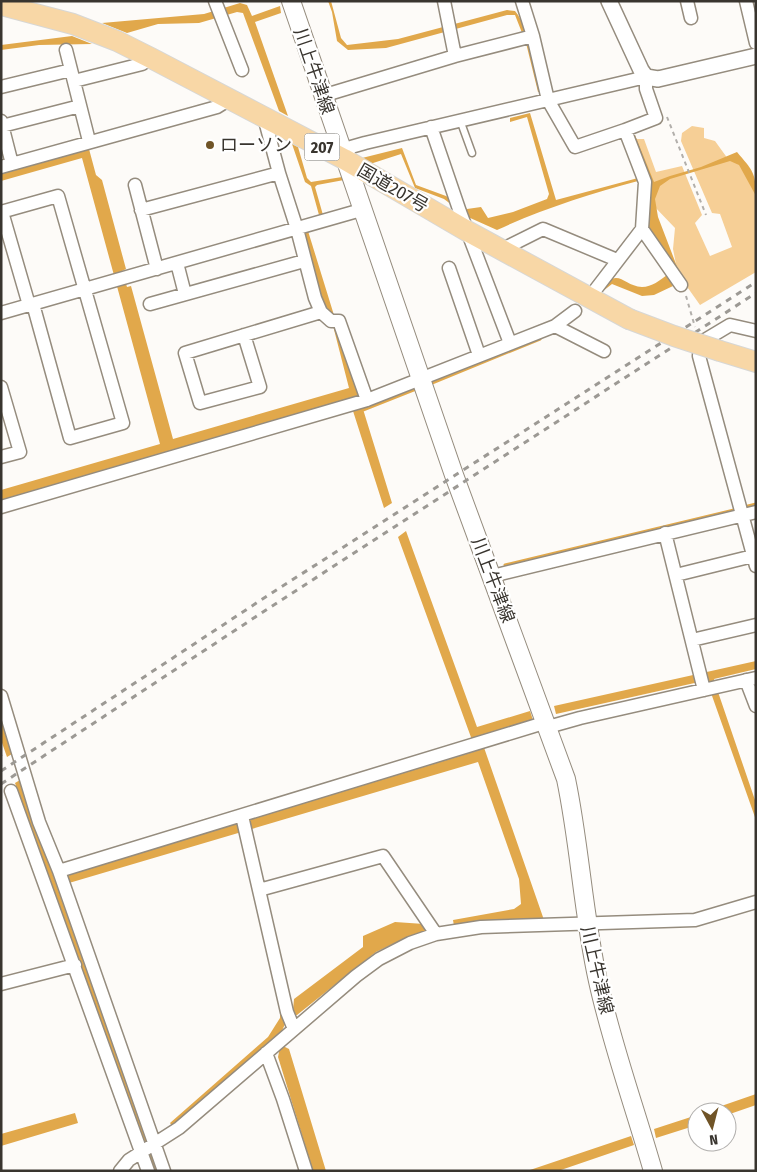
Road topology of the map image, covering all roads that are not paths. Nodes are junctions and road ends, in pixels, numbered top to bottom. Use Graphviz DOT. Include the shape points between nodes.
graph roads {
  1 [pos="290,1"];
  2 [pos="444,1"];
  3 [pos="522,1"];
  4 [pos="609,1"];
  5 [pos="687,1"];
  6 [pos="746,1"];
  7 [pos="1,5"];
  8 [pos="218,9"];
  9 [pos="691,18"];
  10 [pos="527,38"];
  11 [pos="756,43"];
  12 [pos="66,50"];
  13 [pos="455,56"];
  14 [pos="756,56"];
  15 [pos="151,58"];
  16 [pos="242,70"];
  17 [pos="72,76"];
  18 [pos="646,77"];
  19 [pos="1,87"];
  20 [pos="322,96"];
  21 [pos="230,99"];
  22 [pos="548,100"];
  23 [pos="80,106"];
  24 [pos="264,117"];
  25 [pos="460,120"];
  26 [pos="2,126"];
  27 [pos="431,127"];
  28 [pos="625,130"];
  29 [pos="89,141"];
  30 [pos="472,153"];
  31 [pos="344,159"];
  32 [pos="6,165"];
  33 [pos="279,173"];
  34 [pos="135,185"];
  35 [pos="141,210"];
  36 [pos="362,210"];
  37 [pos="2,212"];
  38 [pos="297,229"];
  39 [pos="642,229"];
  40 [pos="467,231"];
  41 [pos="501,250"];
  42 [pos="617,260"];
  43 [pos="304,261"];
  44 [pos="177,263"];
  45 [pos="448,268"];
  46 [pos="158,269"];
  47 [pos="681,285"];
  48 [pos="86,289"];
  49 [pos="596,289"];
  50 [pos="185,294"];
  51 [pos="150,304"];
  52 [pos="31,305"];
  53 [pos="575,311"];
  54 [pos="321,312"];
  55 [pos="1,313"];
  56 [pos="555,326"];
  57 [pos="756,331"];
  58 [pos="244,335"];
  59 [pos="510,343"];
  60 [pos="604,351"];
  61 [pos="478,355"];
  62 [pos="756,362"];
  63 [pos="420,378"];
  64 [pos="1,387"];
  65 [pos="367,400"];
  66 [pos="1,457"];
  67 [pos="1,507"];
  68 [pos="740,509"];
  69 [pos="756,512"];
  70 [pos="665,533"];
  71 [pos="755,561"];
  72 [pos="676,574"];
  73 [pos="492,576"];
  74 [pos="756,625"];
  75 [pos="692,640"];
  76 [pos="751,679"];
  77 [pos="704,690"];
  78 [pos="1,696"];
  79 [pos="756,706"];
  80 [pos="547,725"];
  81 [pos="11,791"];
  82 [pos="242,816"];
  83 [pos="59,871"];
  84 [pos="259,890"];
  85 [pos="756,902"];
  86 [pos="586,924"];
  87 [pos="436,934"];
  88 [pos="74,965"];
  89 [pos="1,984"];
  90 [pos="289,1025"];
  91 [pos="271,1049"];
  92 [pos="154,1143"];
  93 [pos="141,1152"];
  94 [pos="120,1171"];
  95 [pos="148,1171"];
  96 [pos="164,1171"];
  97 [pos="306,1171"];
  98 [pos="653,1171"];
  1 -- 20 [label="main road, 川上牛津線"];
  2 -- 13 [label="street"];
  3 -- 10 [label="street"];
  4 -- 18 [label="street"];
  5 -- 9 [label="street"];
  6 -- 11 [label="street"];
  7 -- 15 [label="highway, 国道207号 / 207" via="73,24"];
  8 -- 16 [label="street"];
  10 -- 13 [label="street"];
  10 -- 22 [label="street"];
  12 -- 17 [label="street"];
  13 -- 20 [label="street"];
  14 -- 18 [label="street" via="658,79"];
  15 -- 17 [label="street" via="142,64"];
  15 -- 21 [label="highway, 国道207号 / 207"];
  17 -- 19 [label="street"];
  17 -- 23 [label="street"];
  18 -- 22 [label="street"];
  18 -- 28 [label="street" via="646,89 656,118"];
  20 -- 31 [label="main road, 川上牛津線"];
  21 -- 24 [label="highway, 国道207号 / 207"];
  21 -- 29 [label="street" via="217,107"];
  22 -- 25 [label="street"];
  22 -- 28 [label="street" via="575,147"];
  23 -- 26 [label="street"];
  23 -- 29 [label="street"];
  24 -- 31 [label="highway, 国道207号 / 207"];
  24 -- 33 [label="street"];
  25 -- 27 [label="street"];
  25 -- 30 [label="lane"];
  26 -- 32 [label="street"];
  27 -- 31 [label="street" via="365,142 351,148"];
  27 -- 40 [label="street"];
  28 -- 39 [label="street" via="644,182"];
  29 -- 32 [label="street"];
  31 -- 36 [label="main road, 川上牛津線"];
  31 -- 40 [label="highway, 国道207号 / 207"];
  33 -- 35 [label="street"];
  33 -- 38 [label="street"];
  34 -- 35 [label="street"];
  35 -- 46 [label="street"];
  36 -- 38 [label="street"];
  36 -- 63 [label="main road, 川上牛津線"];
  37 -- 48 [label="street" via="58,196"];
  37 -- 52 [label="street"];
  38 -- 43 [label="street"];
  38 -- 44 [label="street"];
  39 -- 42 [label="street"];
  39 -- 47 [label="street"];
  40 -- 41 [label="highway, 国道207号 / 207"];
  40 -- 59 [label="street"];
  41 -- 42 [label="street" via="543,229"];
  41 -- 62 [label="highway, 国道207号 / 207, bridge" via="629,319"];
  42 -- 49 [label="street"];
  43 -- 50 [label="street"];
  43 -- 54 [label="street"];
  44 -- 46 [label="street"];
  44 -- 50 [label="street"];
  45 -- 61 [label="street"];
  46 -- 48 [label="street"];
  48 -- 52 [label="street"];
  48 -- 52 [label="street" via="123,423 70,438"];
  50 -- 51 [label="street"];
  52 -- 55 [label="street"];
  53 -- 56 [label="street"];
  54 -- 58 [label="street"];
  54 -- 65 [label="street" via="331,322 339,321"];
  56 -- 59 [label="street"];
  56 -- 60 [label="street"];
  57 -- 68 [label="street" via="730,325 700,343 699,356"];
  58 -- 58 [label="street" via="185,353 200,403 260,387"];
  59 -- 61 [label="street"];
  61 -- 63 [label="street"];
  63 -- 65 [label="street"];
  63 -- 73 [label="main road, 川上牛津線"];
  64 -- 66 [label="street" via="20,452"];
  65 -- 67 [label="street"];
  68 -- 69 [label="street"];
  68 -- 70 [label="street"];
  68 -- 71 [label="street"];
  70 -- 72 [label="street"];
  70 -- 73 [label="street"];
  71 -- 72 [label="street"];
  72 -- 75 [label="street"];
  73 -- 80 [label="main road, 川上牛津線"];
  74 -- 75 [label="street"];
  75 -- 77 [label="street"];
  76 -- 77 [label="street"];
  76 -- 79 [label="street"];
  77 -- 80 [label="street"];
  78 -- 83 [label="street" via="39,822"];
  80 -- 82 [label="street"];
  80 -- 86 [label="main road, 川上牛津線" via="566,779 575,822"];
  81 -- 88 [label="street"];
  82 -- 83 [label="street"];
  82 -- 84 [label="street"];
  83 -- 92 [label="street"];
  84 -- 87 [label="street" via="383,856"];
  84 -- 90 [label="street"];
  85 -- 86 [label="street" via="695,920"];
  86 -- 87 [label="street" via="481,927"];
  86 -- 98 [label="main road, 川上牛津線" via="598,982"];
  87 -- 90 [label="street" via="379,959"];
  88 -- 89 [label="street"];
  88 -- 93 [label="street"];
  90 -- 91 [label="street"];
  91 -- 92 [label="street" via="178,1128"];
  91 -- 97 [label="street"];
  92 -- 93 [label="street"];
  92 -- 96 [label="street"];
  93 -- 94 [label="street"];
  93 -- 95 [label="street"];
}
